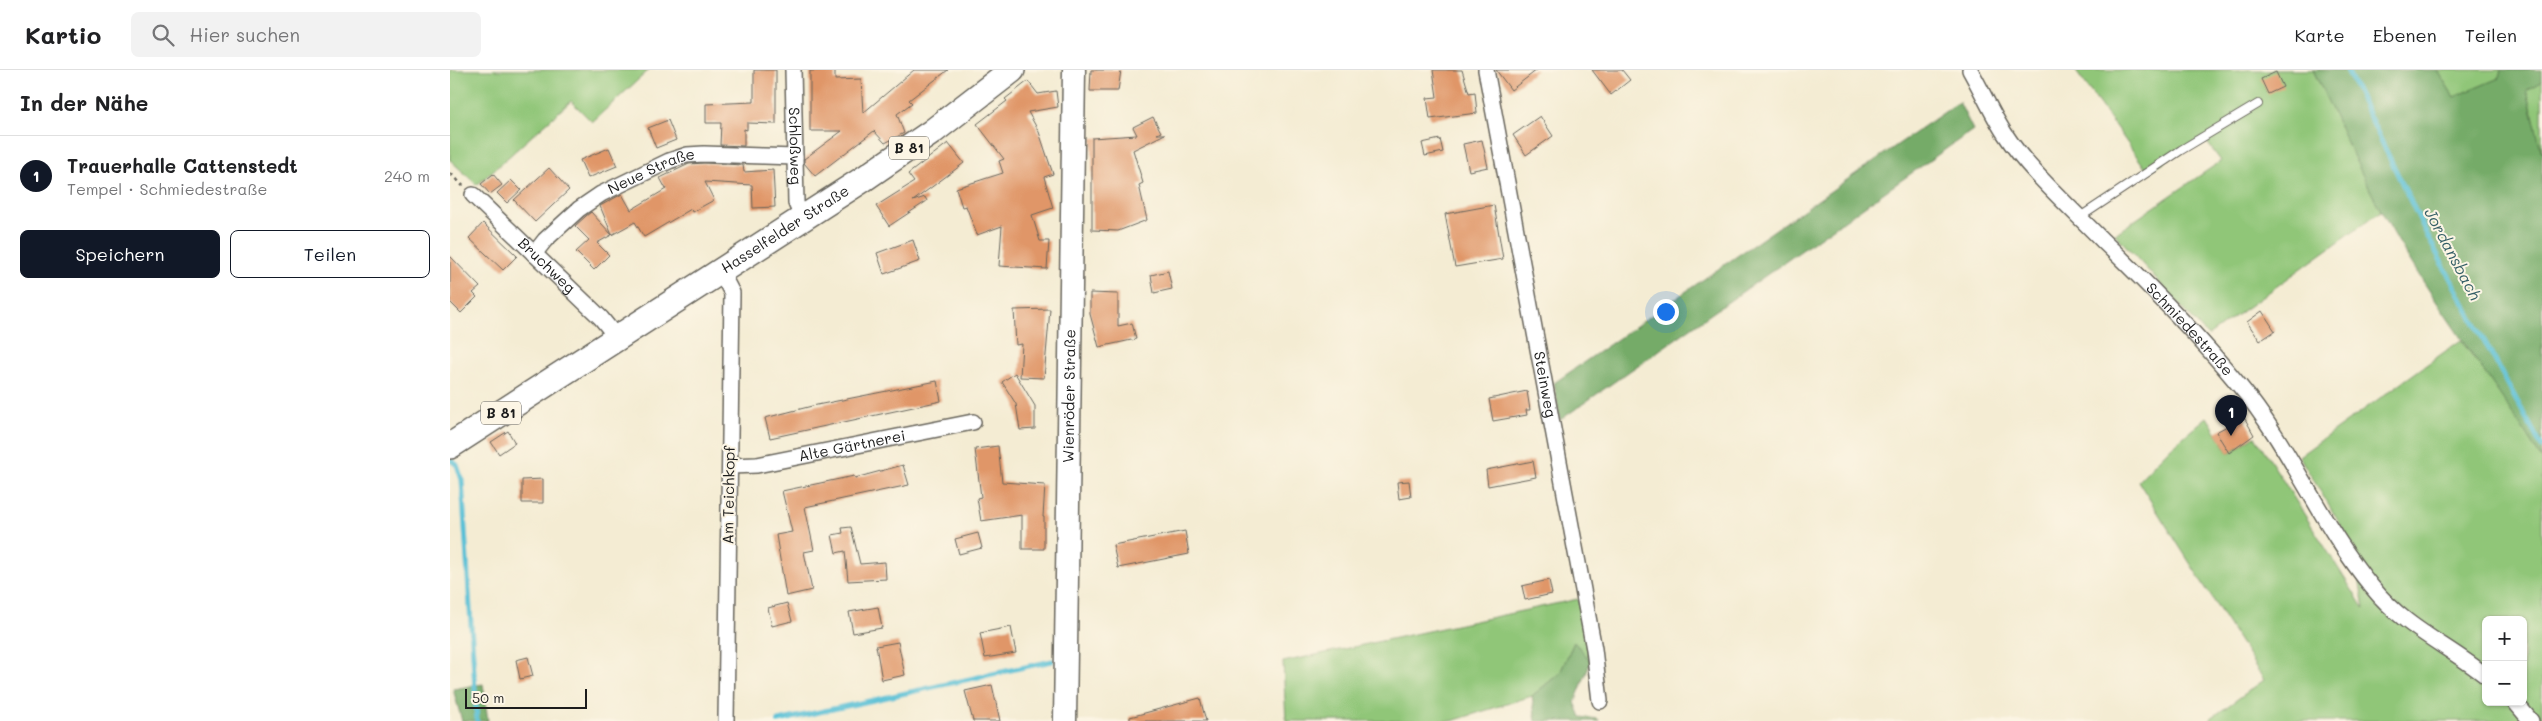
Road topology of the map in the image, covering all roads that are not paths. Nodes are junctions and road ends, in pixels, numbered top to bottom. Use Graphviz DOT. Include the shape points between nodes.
graph roads {
  1 [pos="793,70"];
  2 [pos="1012,70"];
  3 [pos="1074,70"];
  4 [pos="1486,70"];
  5 [pos="1970,70"];
  6 [pos="2258,104"];
  7 [pos="795,156"];
  8 [pos="473,195"];
  9 [pos="2080,217"];
  10 [pos="803,220"];
  11 [pos="534,254"];
  12 [pos="721,272"];
  13 [pos="618,339"];
  14 [pos="973,422"];
  15 [pos="450,446"];
  16 [pos="730,466"];
  17 [pos="2482,673"];
  18 [pos="1600,701"];
  19 [pos="2518,706"];
  20 [pos="726,721"];
  21 [pos="1065,721"];
  22 [pos="2531,721"];
  1 -- 7 [label="street, Schloßweg"];
  2 -- 10 [label="main road, Hasselfelder Straße / B 81" via="932,132"];
  3 -- 21 [label="main road, Wienröder Straße"];
  4 -- 18 [label="street, Steinweg" via="1594,649"];
  5 -- 9 [label="street, Schmiedestraße" via="2005,134"];
  6 -- 9 [label="lane"];
  7 -- 10 [label="street, Schloßweg" via="796,204"];
  7 -- 11 [label="street, Neue Straße" via="704,154 669,161 601,194 579,209"];
  8 -- 11 [label="street, Bruchweg"];
  9 -- 17 [label="street, Schmiedestraße" via="2175,311 2254,404 2342,547 2372,587 2414,628"];
  10 -- 12 [label="main road, Hasselfelder Straße / B 81"];
  11 -- 13 [label="street, Bruchweg" via="601,318"];
  12 -- 13 [label="main road, Hasselfelder Straße / B 81"];
  12 -- 16 [label="street, Am Teichkopf" via="732,293"];
  13 -- 15 [label="main road, Hasselfelder Straße / B 81"];
  14 -- 16 [label="street, Alte Gärtnerei" via="757,465"];
  16 -- 20 [label="street, Am Teichkopf"];
  19 -- 22 [label="street"];
}
